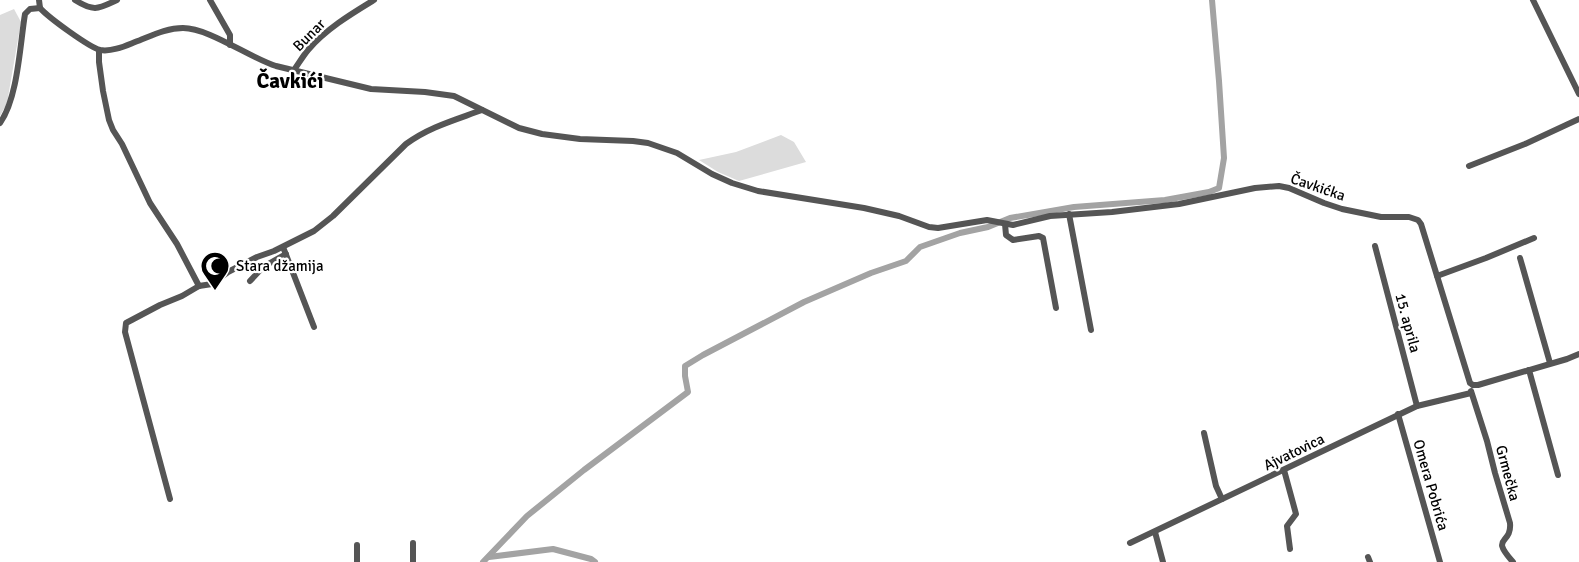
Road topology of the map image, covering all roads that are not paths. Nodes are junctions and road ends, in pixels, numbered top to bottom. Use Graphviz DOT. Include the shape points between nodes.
graph roads {
  1 [pos="39,0"];
  2 [pos="75,0"];
  3 [pos="117,0"];
  4 [pos="210,0"];
  5 [pos="374,0"];
  6 [pos="1533,0"];
  7 [pos="40,8"];
  8 [pos="230,45"];
  9 [pos="99,50"];
  10 [pos="294,70"];
  11 [pos="1579,94"];
  12 [pos="482,110"];
  13 [pos="1579,119"];
  14 [pos="0,123"];
  15 [pos="1469,166"];
  16 [pos="1069,214"];
  17 [pos="1004,224"];
  18 [pos="1534,238"];
  19 [pos="1375,246"];
  20 [pos="283,247"];
  21 [pos="286,254"];
  22 [pos="1520,258"];
  23 [pos="1437,276"];
  24 [pos="250,281"];
  25 [pos="200,286"];
  26 [pos="1056,308"];
  27 [pos="314,327"];
  28 [pos="1091,330"];
  29 [pos="1579,354"];
  30 [pos="1550,363"];
  31 [pos="1529,370"];
  32 [pos="1473,385"];
  33 [pos="1471,393"];
  34 [pos="1417,406"];
  35 [pos="1398,414"];
  36 [pos="1204,433"];
  37 [pos="1284,470"];
  38 [pos="1558,476"];
  39 [pos="170,499"];
  40 [pos="1222,500"];
  41 [pos="1155,532"];
  42 [pos="413,543"];
  43 [pos="1130,543"];
  44 [pos="357,545"];
  45 [pos="1290,549"];
  46 [pos="357,562"];
  47 [pos="412,562"];
  48 [pos="1164,562"];
  49 [pos="1440,562"];
  50 [pos="1513,562"];
  1 -- 7 [label="street"];
  2 -- 3 [label="street" via="94,9"];
  4 -- 8 [label="street" via="230,35"];
  5 -- 10 [label="street, Bunar" via="321,38"];
  6 -- 11 [label="street"];
  7 -- 9 [label="street"];
  7 -- 14 [label="street" via="25,14 11,100"];
  8 -- 9 [label="street" via="184,28"];
  8 -- 10 [label="street" via="265,63"];
  9 -- 25 [label="street" via="103,91 113,130 150,203"];
  10 -- 12 [label="street" via="371,89 441,93"];
  12 -- 17 [label="street" via="542,134 648,144 677,153 712,174 758,191 864,207 929,227 987,220"];
  12 -- 20 [label="street" via="417,136 333,216"];
  13 -- 15 [label="street"];
  16 -- 17 [label="street, Čavkićka"];
  16 -- 23 [label="street, Čavkićka" via="1179,204 1279,186 1342,209 1418,220"];
  16 -- 28 [label="street"];
  17 -- 26 [label="street" via="1006,235 1013,240 1043,238"];
  18 -- 23 [label="street"];
  19 -- 34 [label="street, 15. aprila"];
  20 -- 21 [label="street"];
  20 -- 25 [label="street" via="257,256 212,284"];
  21 -- 24 [label="street" via="263,267"];
  21 -- 27 [label="street"];
  22 -- 30 [label="street"];
  23 -- 32 [label="street, Čavkićka"];
  25 -- 39 [label="street" via="160,304 128,322 125,328"];
  29 -- 30 [label="street"];
  30 -- 31 [label="street"];
  31 -- 32 [label="street"];
  31 -- 38 [label="street"];
  32 -- 33 [label="street"];
  33 -- 34 [label="street, Ajvatovica"];
  33 -- 50 [label="street, Grmečka" via="1510,523 1502,548"];
  34 -- 35 [label="street, Ajvatovica"];
  35 -- 37 [label="street, Ajvatovica"];
  35 -- 49 [label="street, Omera Pobrića"];
  36 -- 40 [label="street"];
  37 -- 40 [label="street, Ajvatovica"];
  37 -- 45 [label="street" via="1296,514 1287,526"];
  40 -- 41 [label="street, Ajvatovica"];
  41 -- 43 [label="street, Ajvatovica"];
  41 -- 48 [label="street"];
  42 -- 47 [label="street"];
  44 -- 46 [label="street"];
}
